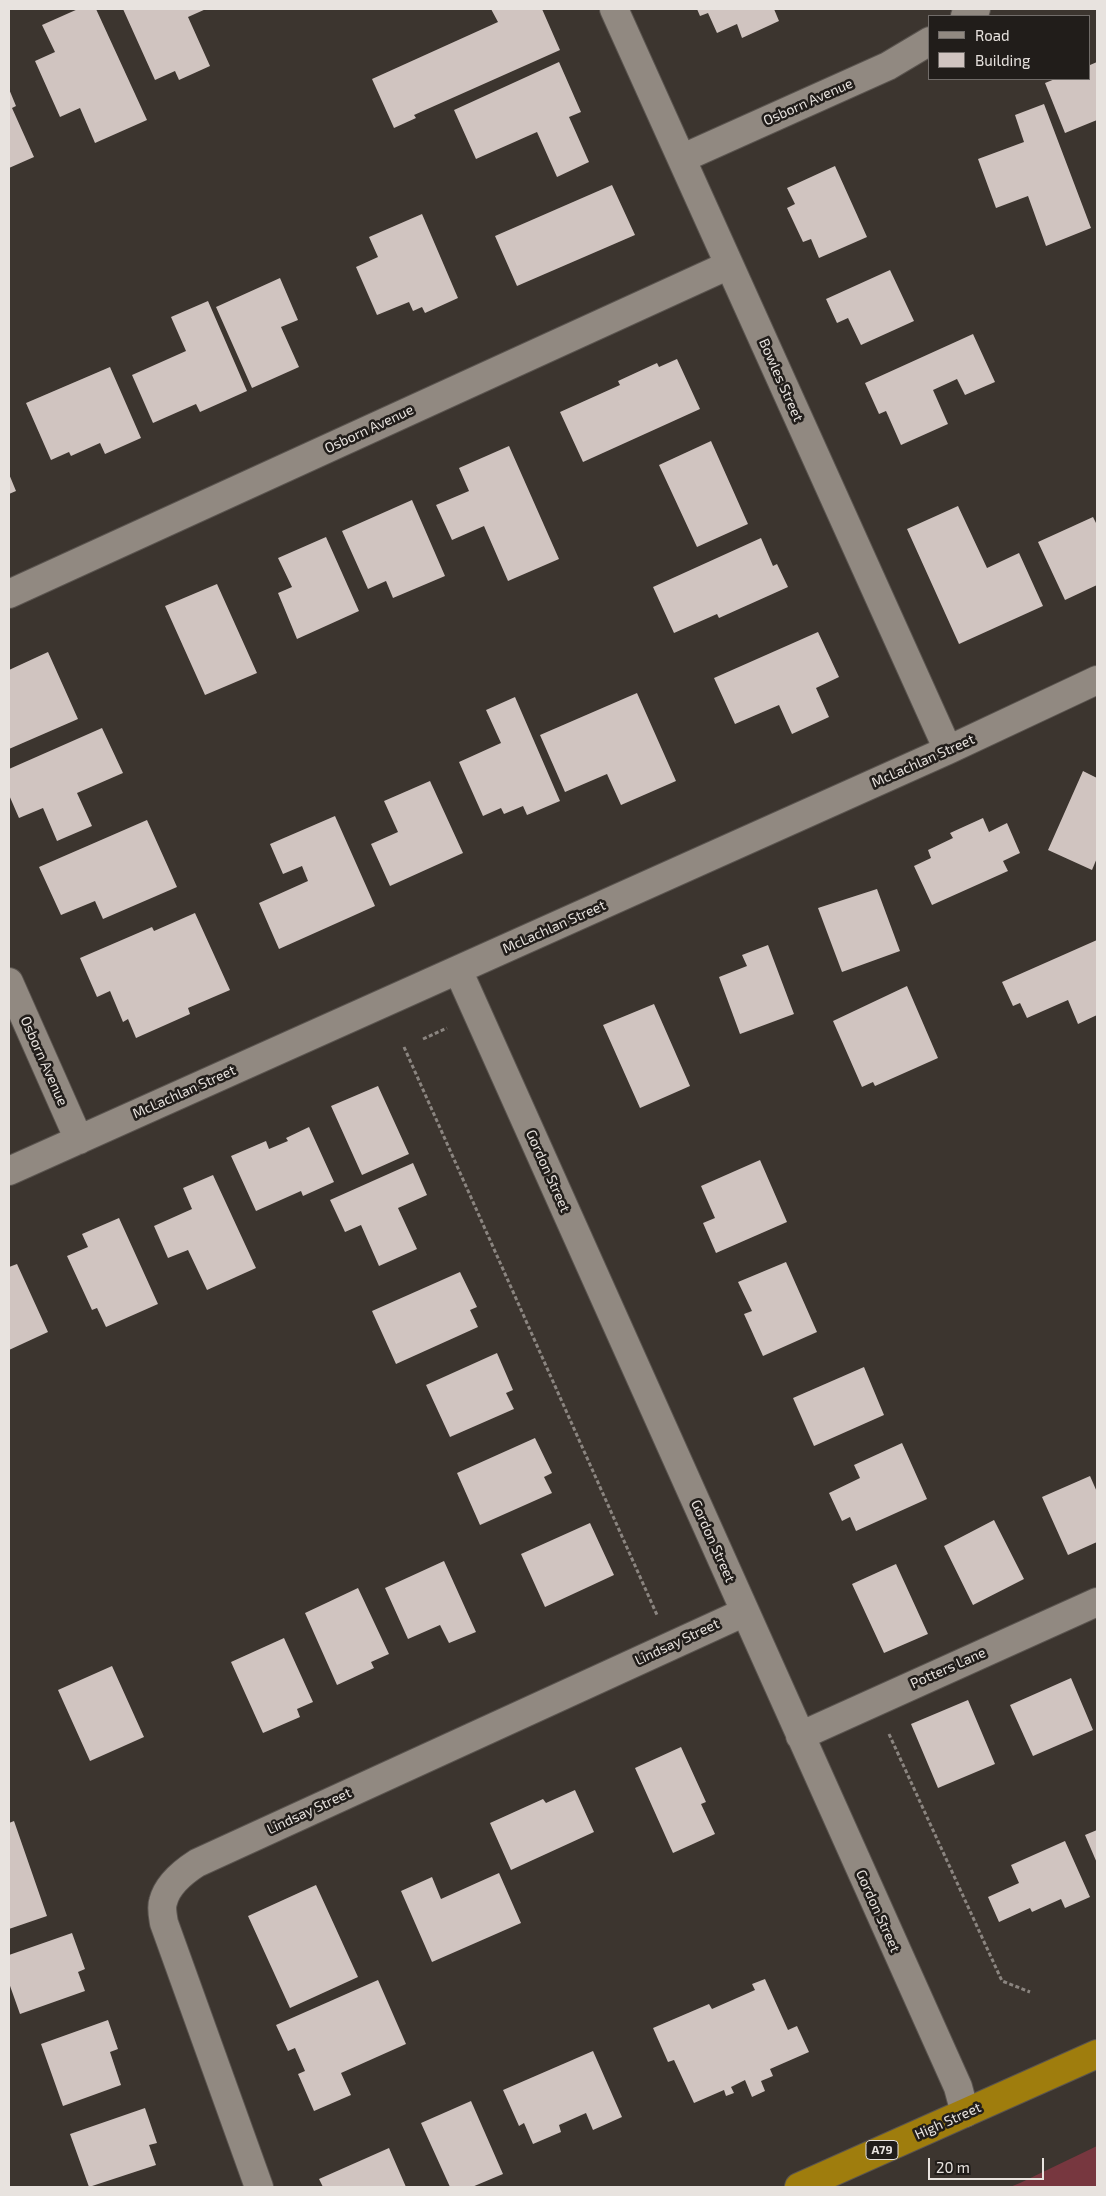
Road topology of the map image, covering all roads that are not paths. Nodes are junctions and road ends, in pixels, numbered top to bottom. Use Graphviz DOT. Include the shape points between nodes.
graph roads {
  1 [pos="614,9"];
  2 [pos="928,42"];
  3 [pos="683,158"];
  4 [pos="729,265"];
  5 [pos="9,594"];
  6 [pos="1097,680"];
  7 [pos="948,750"];
  8 [pos="458,970"];
  9 [pos="9,982"];
  10 [pos="79,1140"];
  11 [pos="9,1171"];
  12 [pos="1097,1602"];
  13 [pos="745,1612"];
  14 [pos="800,1736"];
  15 [pos="1097,2054"];
  16 [pos="965,2113"];
  17 [pos="259,2187"];
  18 [pos="800,2187"];
  1 -- 3 [label="street, Bowles Street"];
  2 -- 3 [label="street, Osborn Avenue" via="888,66"];
  3 -- 4 [label="street, Bowles Street"];
  4 -- 5 [label="street, Osborn Avenue"];
  4 -- 7 [label="street, Bowles Street"];
  6 -- 7 [label="street, McLachlan Street"];
  7 -- 8 [label="street, McLachlan Street"];
  8 -- 10 [label="street, McLachlan Street"];
  8 -- 13 [label="street, Gordon Street"];
  9 -- 10 [label="street, Osborn Avenue"];
  10 -- 11 [label="street, McLachlan Street"];
  12 -- 14 [label="street, Potters Lane"];
  13 -- 14 [label="street, Gordon Street"];
  13 -- 17 [label="street, Lindsay Street" via="182,1872 162,1903 164,1923"];
  14 -- 16 [label="street, Gordon Street" via="958,2087"];
  15 -- 16 [label="highway, High Street / A79"];
  16 -- 18 [label="highway, High Street / A79"];
}
